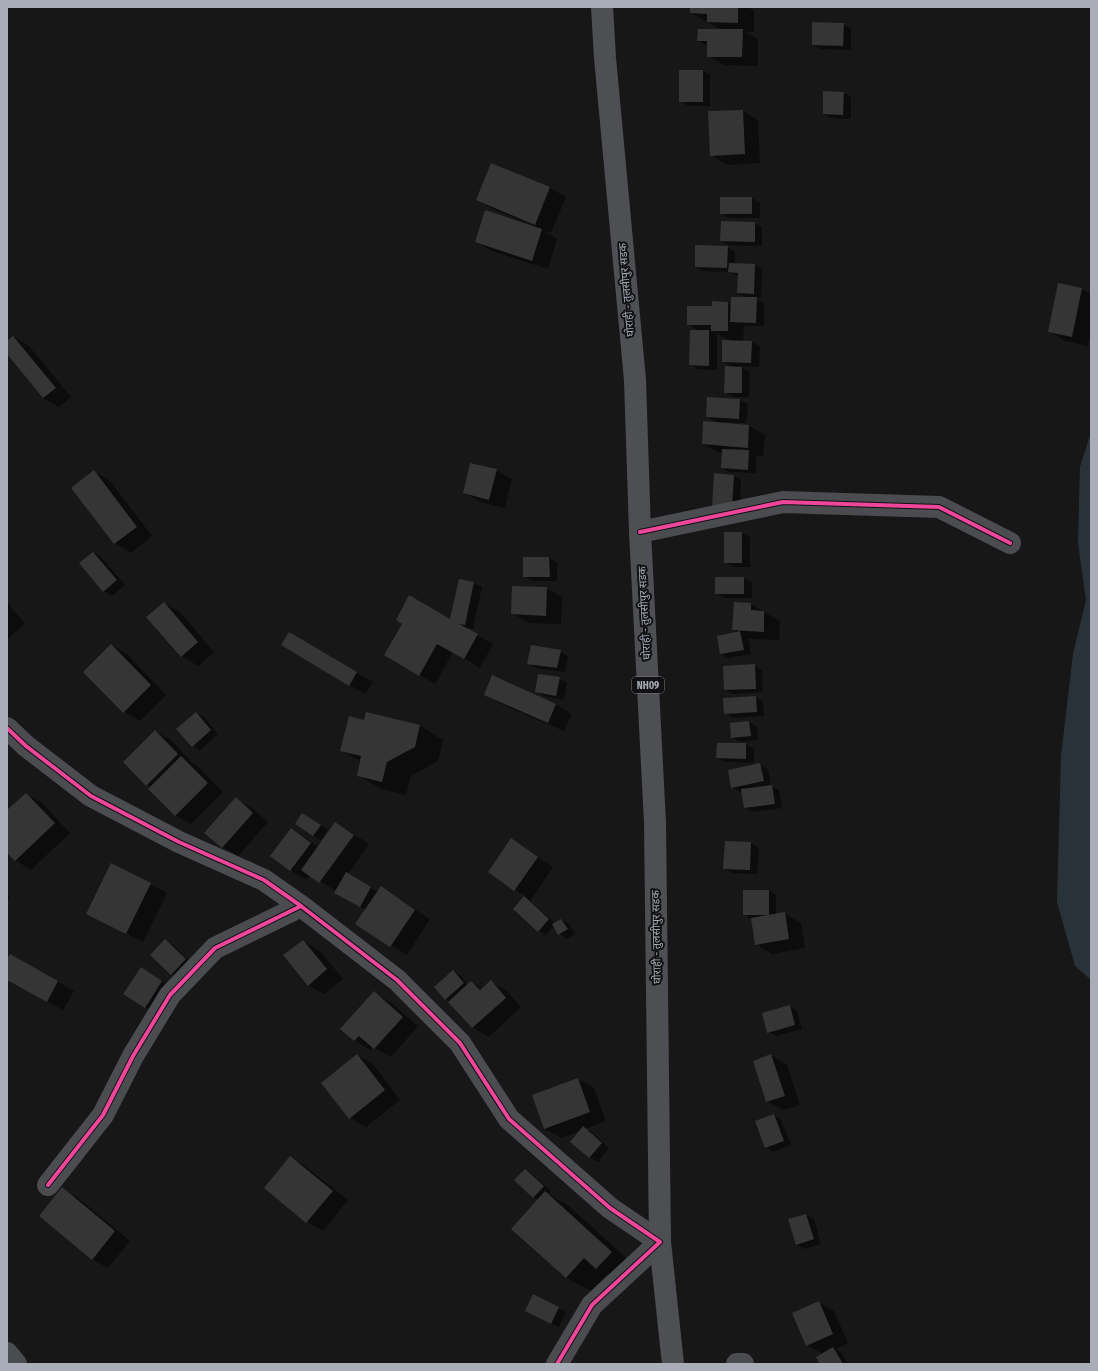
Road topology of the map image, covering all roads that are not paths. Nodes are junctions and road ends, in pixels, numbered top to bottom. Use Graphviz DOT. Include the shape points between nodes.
graph roads {
  1 [pos="602,7"];
  2 [pos="640,532"];
  3 [pos="1010,543"];
  4 [pos="7,728"];
  5 [pos="301,906"];
  6 [pos="48,1185"];
  7 [pos="660,1242"];
  8 [pos="7,1353"];
  9 [pos="16,1364"];
  10 [pos="557,1364"];
  11 [pos="673,1364"];
  12 [pos="737,1364"];
  13 [pos="744,1364"];
  1 -- 2 [label="main road, घोराही - तुलसीपुर सडक / NH09" via="635,380"];
  2 -- 3 [label="street" via="783,502 853,504 939,507"];
  2 -- 7 [label="main road, घोराही - तुलसीपुर सडक / NH09" via="655,823"];
  4 -- 5 [label="street" via="26,746 91,796 179,842 264,880"];
  5 -- 6 [label="street" via="215,948 170,995 133,1056 103,1115"];
  5 -- 7 [label="street" via="397,980 460,1043 509,1119 610,1208"];
  7 -- 10 [label="street" via="592,1305"];
  7 -- 11 [label="main road, घोराही - तुलसीपुर सडक / NH09"];
  8 -- 9 [label="street"];
  12 -- 13 [label="street"];
}
